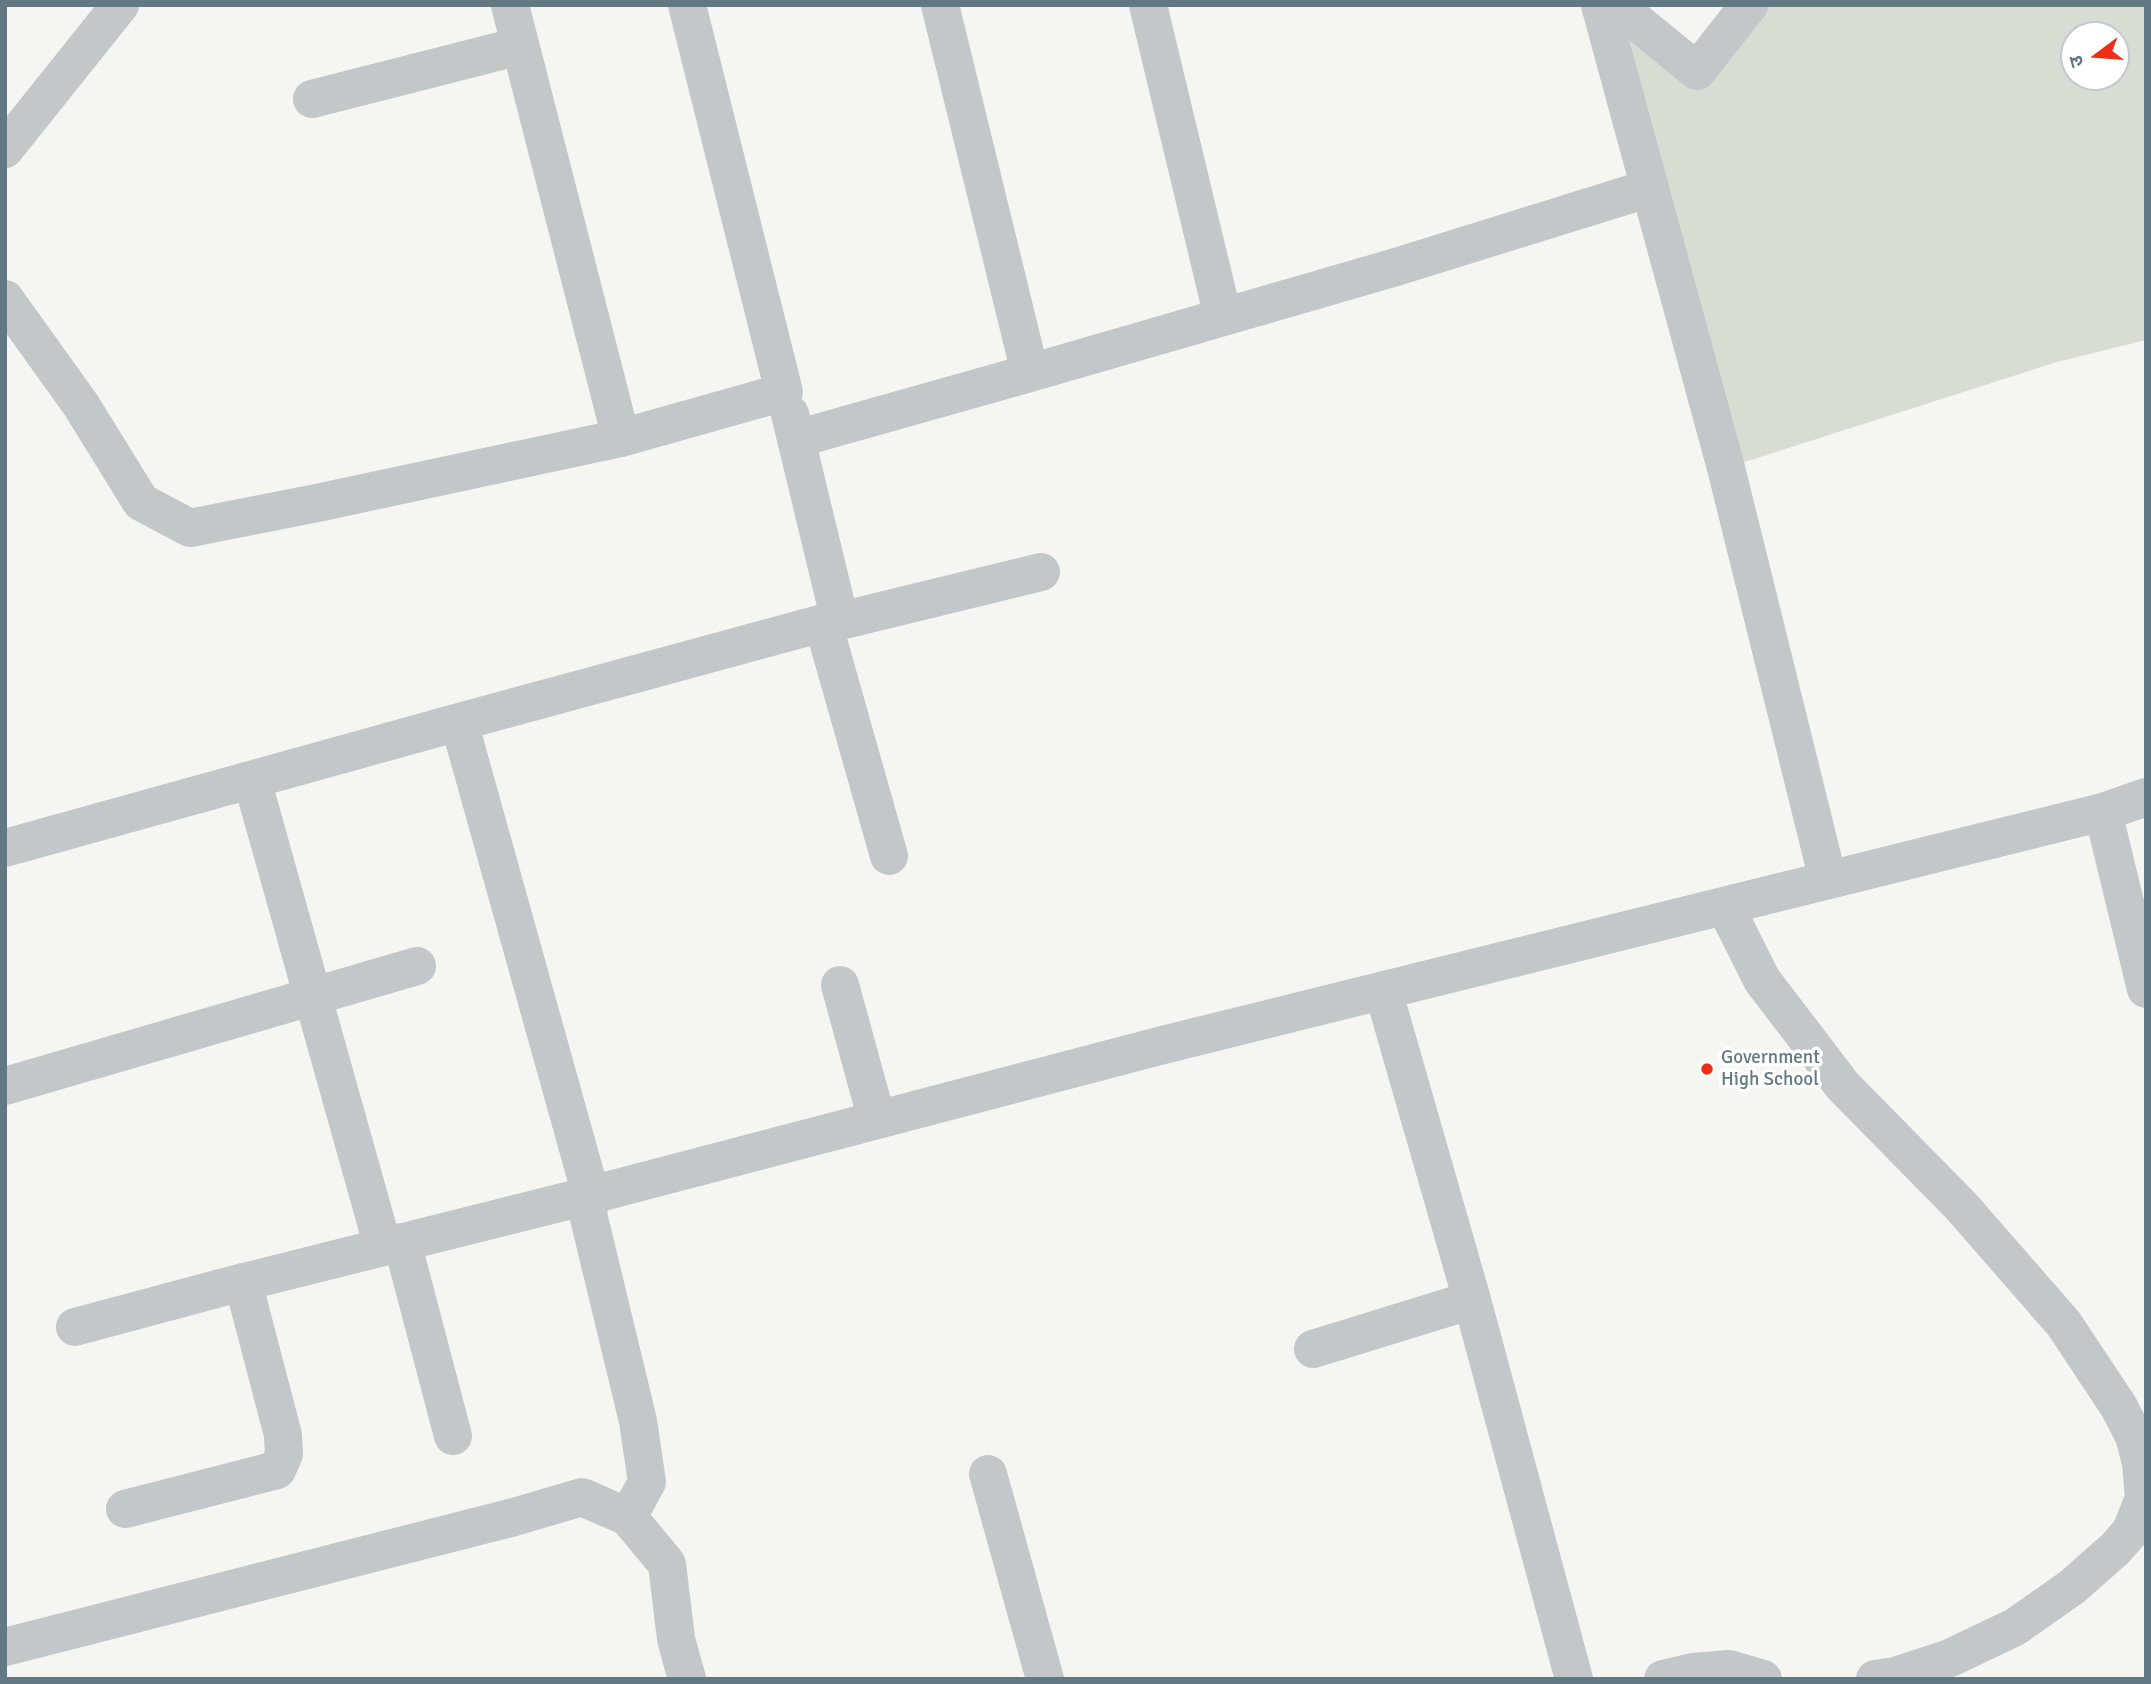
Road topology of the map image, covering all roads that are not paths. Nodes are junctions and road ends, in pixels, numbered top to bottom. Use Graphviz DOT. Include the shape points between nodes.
graph roads {
  1 [pos="120,5"];
  2 [pos="510,5"];
  3 [pos="687,5"];
  4 [pos="940,5"];
  5 [pos="1148,5"];
  6 [pos="1600,5"];
  7 [pos="1616,5"];
  8 [pos="1749,5"];
  9 [pos="520,46"];
  10 [pos="313,99"];
  11 [pos="5,149"];
  12 [pos="1650,188"];
  13 [pos="5,299"];
  14 [pos="1223,317"];
  15 [pos="1030,373"];
  16 [pos="784,392"];
  17 [pos="621,438"];
  18 [pos="796,439"];
  19 [pos="1041,572"];
  20 [pos="831,622"];
  21 [pos="459,722"];
  22 [pos="253,780"];
  23 [pos="2146,797"];
  24 [pos="2103,812"];
  25 [pos="5,848"];
  26 [pos="889,856"];
  27 [pos="1828,880"];
  28 [pos="1725,906"];
  29 [pos="417,966"];
  30 [pos="840,985"];
  31 [pos="2146,989"];
  32 [pos="1384,990"];
  33 [pos="313,996"];
  34 [pos="5,1086"];
  35 [pos="877,1120"];
  36 [pos="591,1195"];
  37 [pos="393,1245"];
  38 [pos="243,1282"];
  39 [pos="1472,1300"];
  40 [pos="75,1327"];
  41 [pos="1313,1349"];
  42 [pos="2140,1433"];
  43 [pos="453,1436"];
  44 [pos="988,1474"];
  45 [pos="125,1509"];
  46 [pos="628,1517"];
  47 [pos="2139,1540"];
  48 [pos="5,1647"];
  49 [pos="687,1679"];
  50 [pos="1045,1679"];
  51 [pos="1574,1679"];
  52 [pos="1663,1679"];
  53 [pos="1763,1679"];
  54 [pos="1875,1679"];
  1 -- 11 [label="street"];
  2 -- 9 [label="street"];
  3 -- 16 [label="street"];
  4 -- 15 [label="street"];
  5 -- 14 [label="street"];
  6 -- 12 [label="street"];
  7 -- 8 [label="street" via="1697,71"];
  9 -- 10 [label="street"];
  9 -- 17 [label="street"];
  12 -- 14 [label="street"];
  12 -- 27 [label="street" via="1723,456"];
  13 -- 17 [label="street" via="81,405 141,502 190,528"];
  14 -- 15 [label="street"];
  15 -- 18 [label="street"];
  16 -- 17 [label="street"];
  16 -- 18 [label="street"];
  18 -- 20 [label="street"];
  19 -- 20 [label="street"];
  20 -- 21 [label="street"];
  20 -- 26 [label="street"];
  21 -- 22 [label="street"];
  21 -- 36 [label="street"];
  22 -- 25 [label="street"];
  22 -- 33 [label="street"];
  23 -- 24 [label="street"];
  24 -- 27 [label="street"];
  24 -- 31 [label="street"];
  27 -- 28 [label="street"];
  28 -- 32 [label="street"];
  28 -- 42 [label="street" via="1762,980 1843,1086 1961,1206 2064,1324"];
  29 -- 33 [label="street"];
  30 -- 35 [label="street"];
  32 -- 35 [label="street"];
  32 -- 39 [label="street"];
  33 -- 34 [label="street"];
  33 -- 37 [label="street"];
  35 -- 36 [label="street"];
  36 -- 37 [label="street"];
  36 -- 46 [label="street" via="588,1214 638,1421 647,1482"];
  37 -- 38 [label="street"];
  37 -- 43 [label="street"];
  38 -- 40 [label="street"];
  38 -- 45 [label="street" via="283,1435 284,1454 277,1470"];
  39 -- 41 [label="street"];
  39 -- 51 [label="street"];
  42 -- 47 [label="street" via="2144,1498"];
  44 -- 50 [label="street"];
  46 -- 48 [label="street" via="582,1497"];
  46 -- 49 [label="street" via="667,1563 676,1639"];
  47 -- 54 [label="street" via="2115,1549 2015,1627 1950,1658"];
  52 -- 53 [label="street" via="1729,1669"];
}
